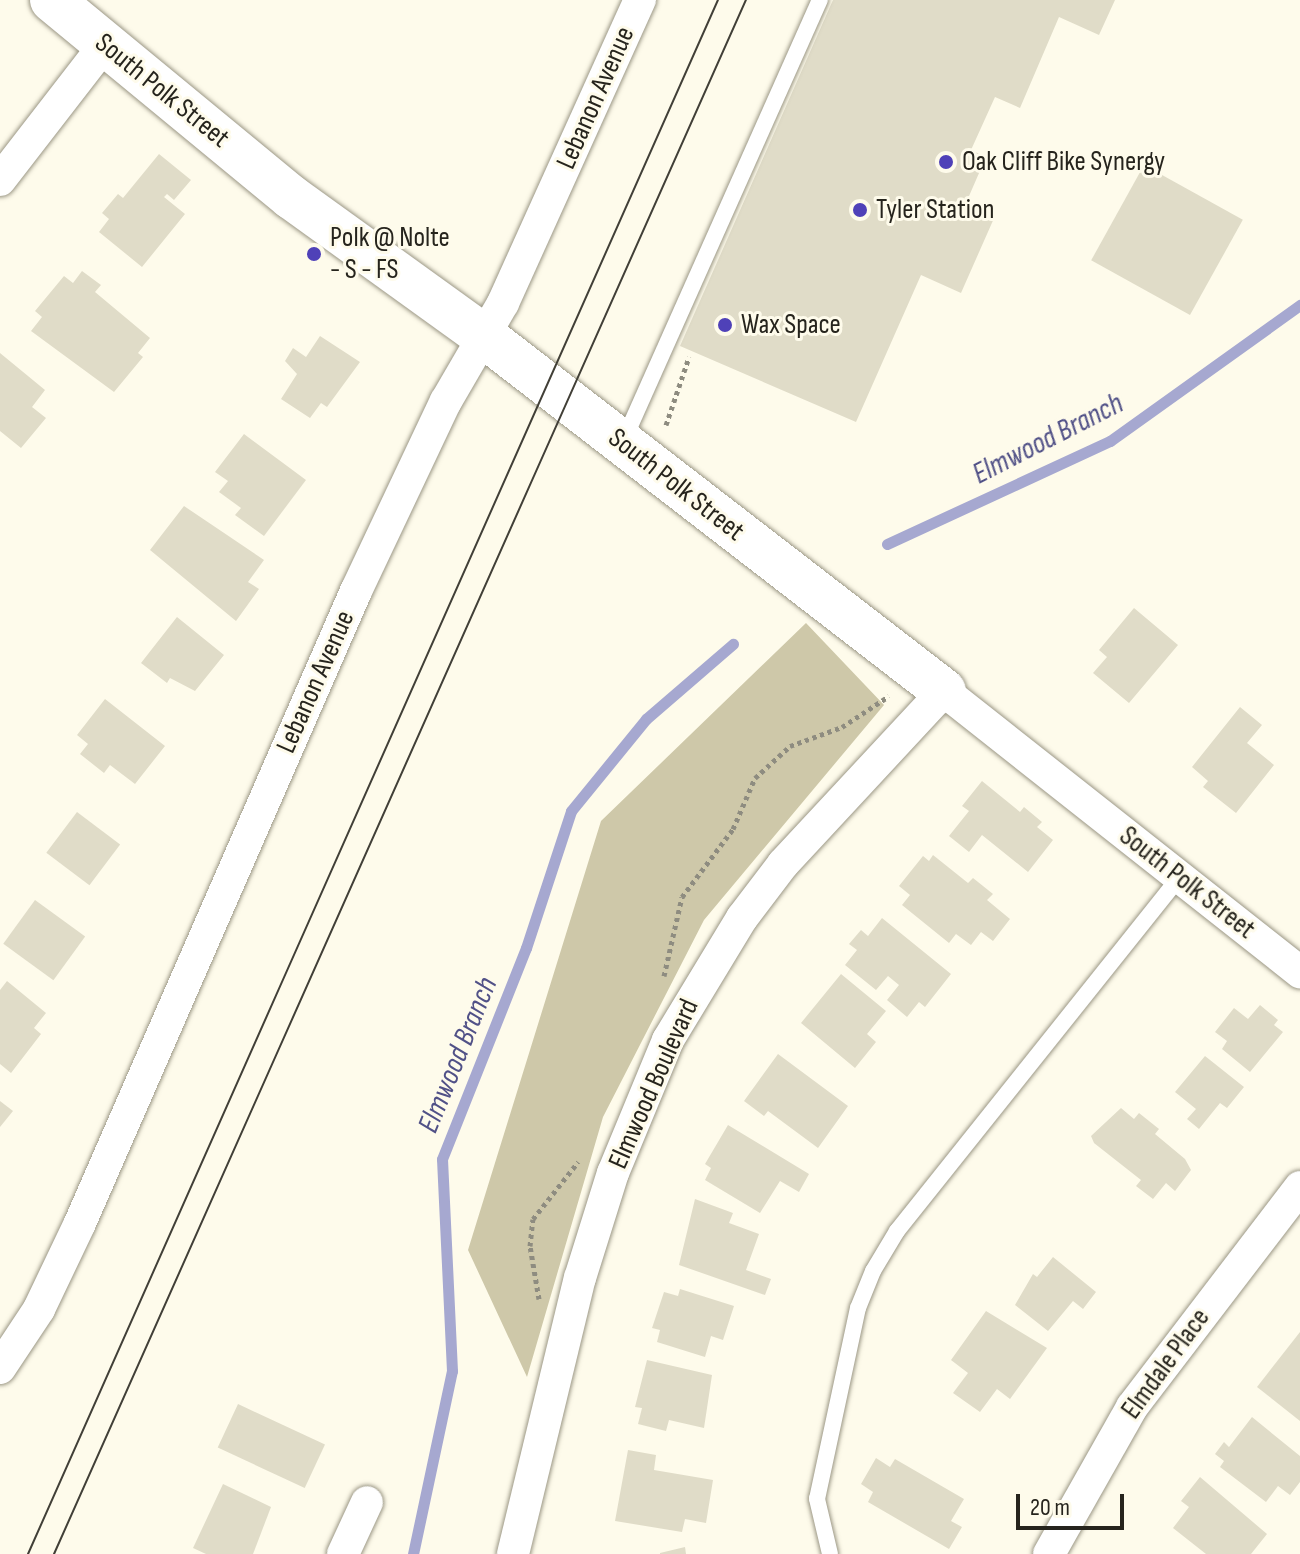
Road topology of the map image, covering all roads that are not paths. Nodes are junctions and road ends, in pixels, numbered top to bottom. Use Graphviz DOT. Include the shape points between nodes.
graph roads {
  1 [pos="52,0"];
  2 [pos="640,0"];
  3 [pos="820,0"];
  4 [pos="105,44"];
  5 [pos="0,180"];
  6 [pos="484,336"];
  7 [pos="622,444"];
  8 [pos="944,691"];
  9 [pos="1180,877"];
  10 [pos="1300,972"];
  11 [pos="1300,1187"];
  12 [pos="0,1368"];
  13 [pos="367,1502"];
  14 [pos="343,1554"];
  15 [pos="513,1554"];
  16 [pos="830,1554"];
  17 [pos="1049,1554"];
  1 -- 4 [label="street, South Polk Street"];
  2 -- 6 [label="street, Lebanon Avenue"];
  3 -- 7 [label="lane"];
  4 -- 5 [label="street"];
  4 -- 6 [label="street, South Polk Street" via="291,197"];
  6 -- 7 [label="street, South Polk Street"];
  6 -- 12 [label="street, Lebanon Avenue" via="446,401 356,591 80,1223 39,1309"];
  7 -- 8 [label="street, South Polk Street"];
  8 -- 9 [label="street, South Polk Street"];
  8 -- 15 [label="street, Elmwood Boulevard" via="783,864 742,918 668,1040 613,1173 580,1278"];
  9 -- 10 [label="street, South Polk Street"];
  9 -- 16 [label="lane" via="897,1231 873,1271 858,1308 817,1499"];
  11 -- 17 [label="street, Elmdale Place" via="1132,1407"];
  13 -- 14 [label="street"];
}
